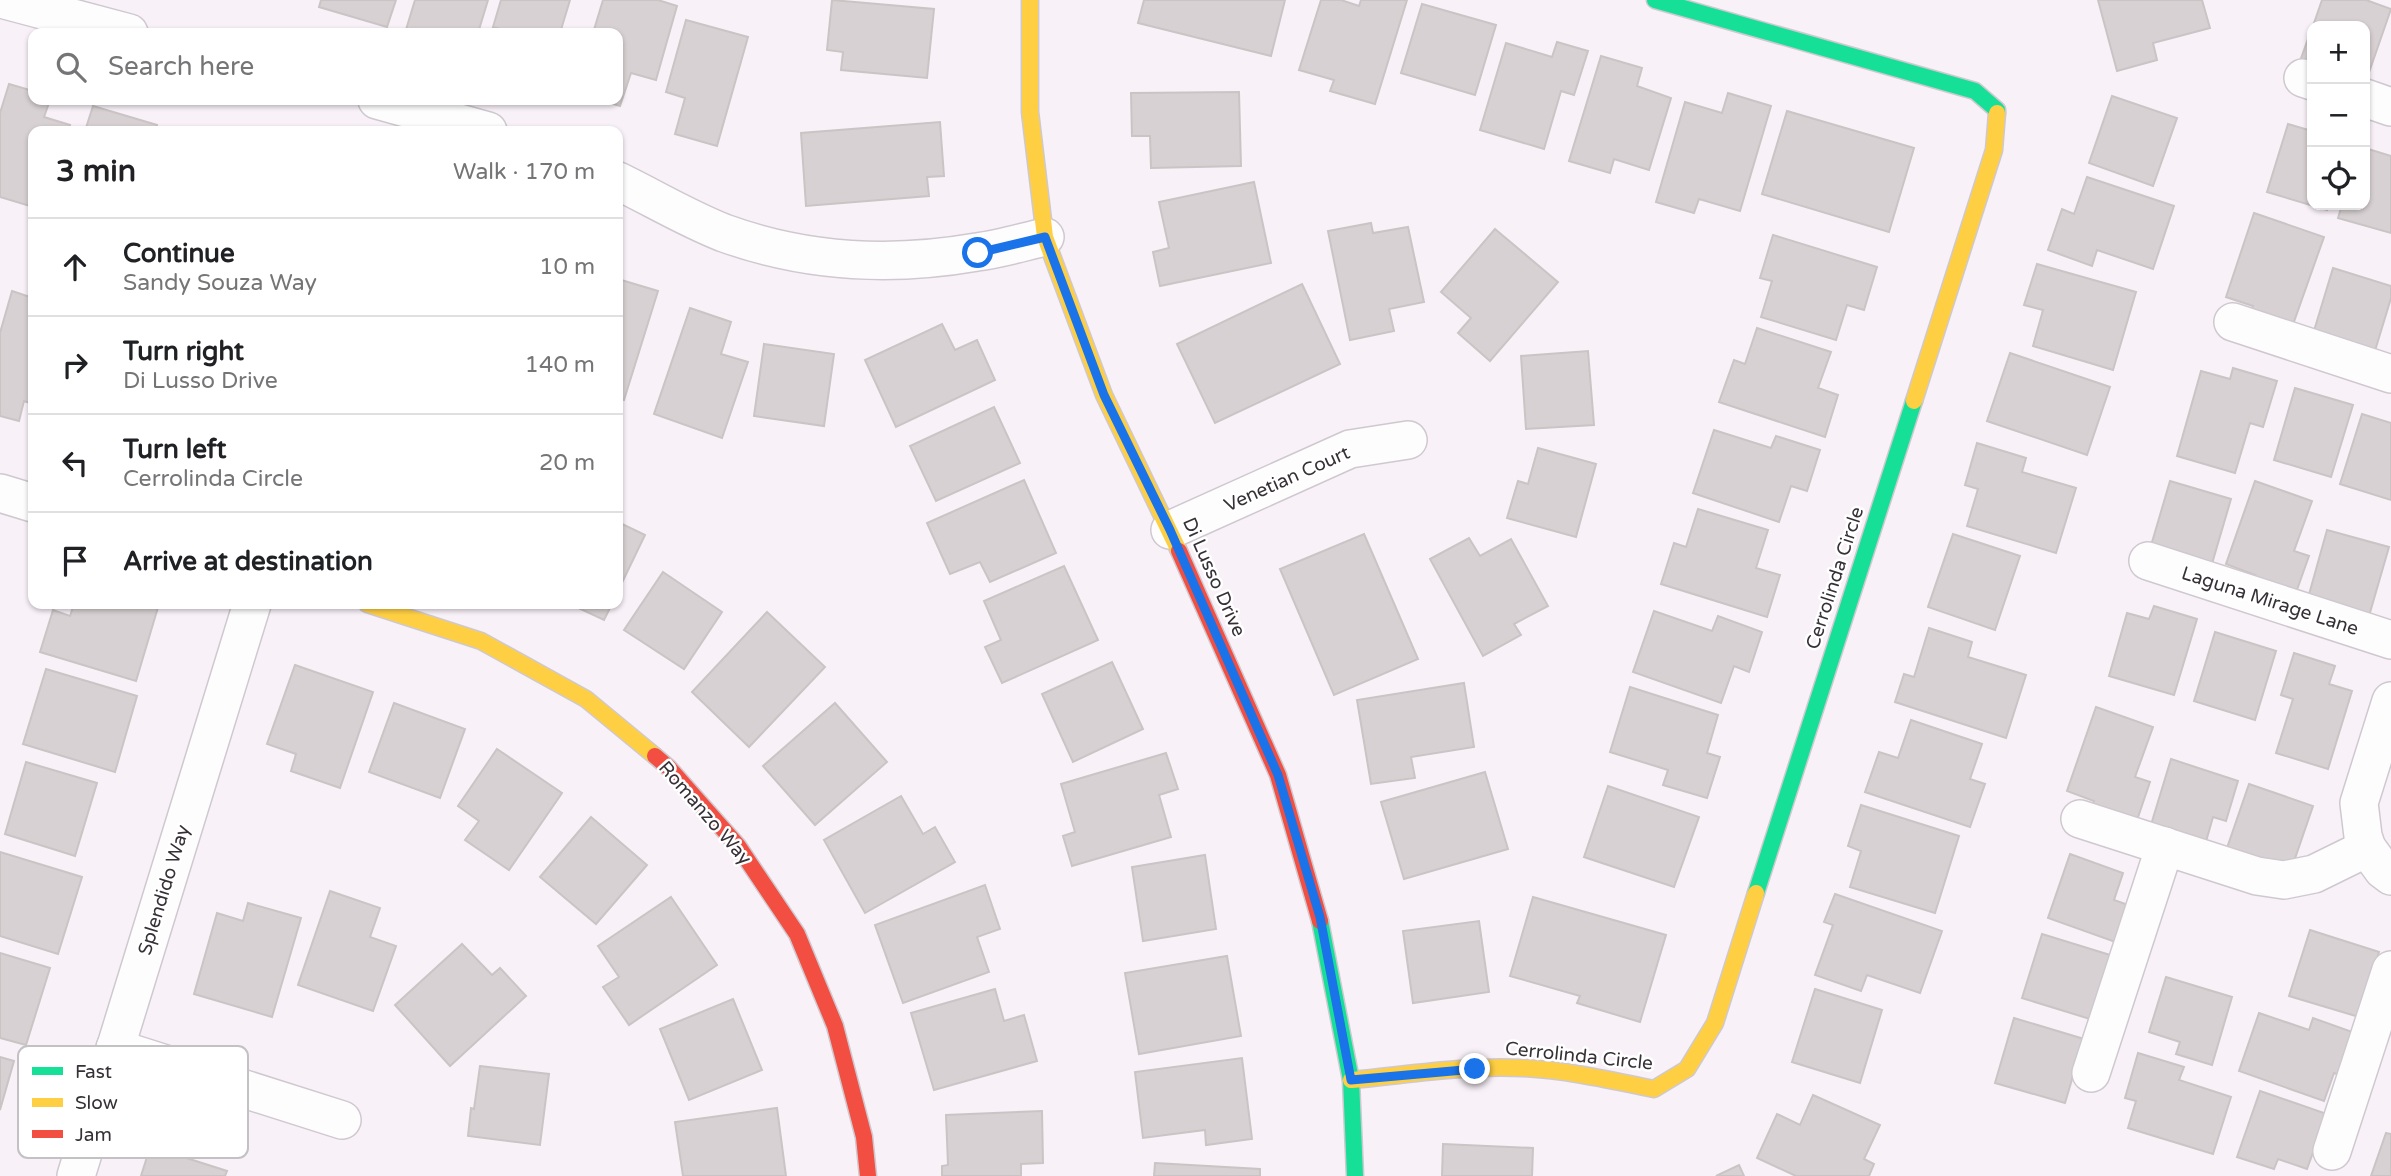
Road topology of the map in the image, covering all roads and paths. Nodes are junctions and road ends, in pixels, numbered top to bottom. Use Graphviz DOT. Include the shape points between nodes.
graph roads {
  1 [pos="5,0"];
  2 [pos="1030,0"];
  3 [pos="1655,0"];
  4 [pos="110,28"];
  5 [pos="2370,101"];
  6 [pos="395,105"];
  7 [pos="2391,107"];
  8 [pos="470,126"];
  9 [pos="623,183"];
  10 [pos="1045,237"];
  11 [pos="2233,322"];
  12 [pos="2391,374"];
  13 [pos="1408,440"];
  14 [pos="0,493"];
  15 [pos="28,501"];
  16 [pos="1170,530"];
  17 [pos="2148,561"];
  18 [pos="250,609"];
  19 [pos="382,609"];
  20 [pos="2391,640"];
  21 [pos="2391,701"];
  22 [pos="2080,818"];
  23 [pos="2165,846"];
  24 [pos="2367,848"];
  25 [pos="2391,876"];
  26 [pos="2391,970"];
  27 [pos="116,1046"];
  28 [pos="2091,1073"];
  29 [pos="1351,1080"];
  30 [pos="248,1090"];
  31 [pos="342,1120"];
  32 [pos="2332,1151"];
  33 [pos="81,1158"];
  34 [pos="76,1176"];
  35 [pos="868,1176"];
  36 [pos="1355,1176"];
  1 -- 4 [label="street"];
  2 -- 10 [label="street, Di Lusso Drive" via="1030,112"];
  3 -- 29 [label="street, Cerrolinda Circle" via="1976,91 1997,110 1994,150 1714,1023 1688,1069 1654,1089 1563,1071 1520,1068"];
  5 -- 7 [label="street"];
  6 -- 8 [label="street"];
  9 -- 10 [label="street" via="721,232 816,257 915,259 978,253"];
  10 -- 16 [label="street, Di Lusso Drive" via="1104,395"];
  11 -- 12 [label="street"];
  13 -- 16 [label="street, Venetian Court" via="1350,449"];
  14 -- 15 [label="street"];
  16 -- 29 [label="street, Di Lusso Drive" via="1278,775 1320,917"];
  17 -- 20 [label="street, Laguna Mirage Lane"];
  18 -- 27 [label="street, Splendido Way"];
  19 -- 35 [label="street, Romanzo Way" via="481,642 586,699 669,768 738,846 797,934 835,1026 864,1137"];
  21 -- 24 [label="street" via="2359,803"];
  22 -- 23 [label="street"];
  23 -- 24 [label="street" via="2257,876 2284,880 2314,874"];
  23 -- 28 [label="street"];
  24 -- 25 [label="street"];
  26 -- 32 [label="street"];
  29 -- 36 [label="street, Di Lusso Drive"];
  30 -- 31 [label="street"];
  33 -- 34 [label="street, Splendido Way"];
}
